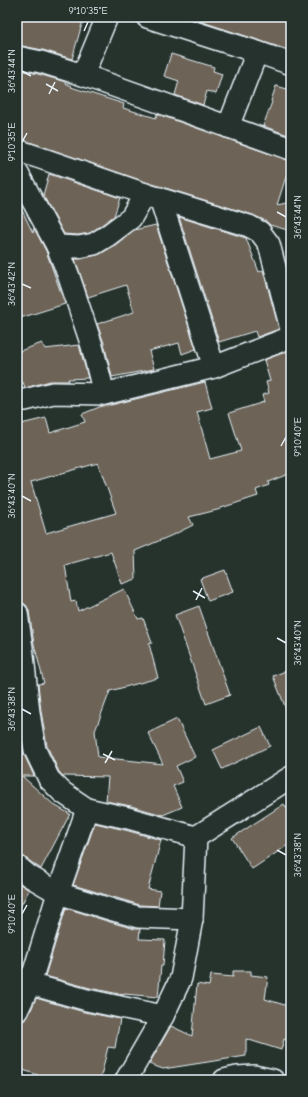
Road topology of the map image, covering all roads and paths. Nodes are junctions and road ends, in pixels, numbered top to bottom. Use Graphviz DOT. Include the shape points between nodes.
graph roads {
  1 [pos="106,17"];
  2 [pos="147,17"];
  3 [pos="257,52"];
  4 [pos="17,57"];
  5 [pos="291,64"];
  6 [pos="83,75"];
  7 [pos="228,127"];
  8 [pos="291,149"];
  9 [pos="17,150"];
  10 [pos="17,172"];
  11 [pos="153,196"];
  12 [pos="57,246"];
  13 [pos="291,329"];
  14 [pos="291,337"];
  15 [pos="214,367"];
  16 [pos="104,394"];
  17 [pos="17,400"];
  18 [pos="17,613"];
  19 [pos="291,777"];
  20 [pos="87,809"];
  21 [pos="196,837"];
  22 [pos="17,866"];
  23 [pos="58,893"];
  24 [pos="192,919"];
  25 [pos="24,980"];
  26 [pos="17,1011"];
  27 [pos="163,1016"];
  28 [pos="126,1080"];
  29 [pos="224,1080"];
  30 [pos="273,1080"];
  1 -- 6 [label="street"];
  2 -- 3 [label="street"];
  3 -- 5 [label="street"];
  3 -- 7 [label="street"];
  4 -- 6 [label="street"];
  6 -- 7 [label="street"];
  7 -- 8 [label="street"];
  9 -- 11 [label="street"];
  10 -- 12 [label="street"];
  11 -- 12 [label="street" via="131,218 94,244 79,247"];
  11 -- 13 [label="street" via="249,226 260,232 269,244"];
  11 -- 15 [label="street"];
  12 -- 16 [label="street" via="92,346"];
  14 -- 15 [label="street"];
  15 -- 16 [label="street"];
  16 -- 17 [label="street" via="53,393"];
  18 -- 20 [label="street" via="34,750 49,779 62,792"];
  19 -- 21 [label="street"];
  20 -- 21 [label="street"];
  20 -- 23 [label="street"];
  21 -- 24 [label="street"];
  22 -- 23 [label="street"];
  23 -- 24 [label="street" via="138,917"];
  23 -- 25 [label="street"];
  24 -- 27 [label="street" via="182,978"];
  25 -- 26 [label="street"];
  25 -- 27 [label="street" via="87,1000"];
  27 -- 28 [label="street"];
  29 -- 30 [label="street" via="254,1076"];
}
